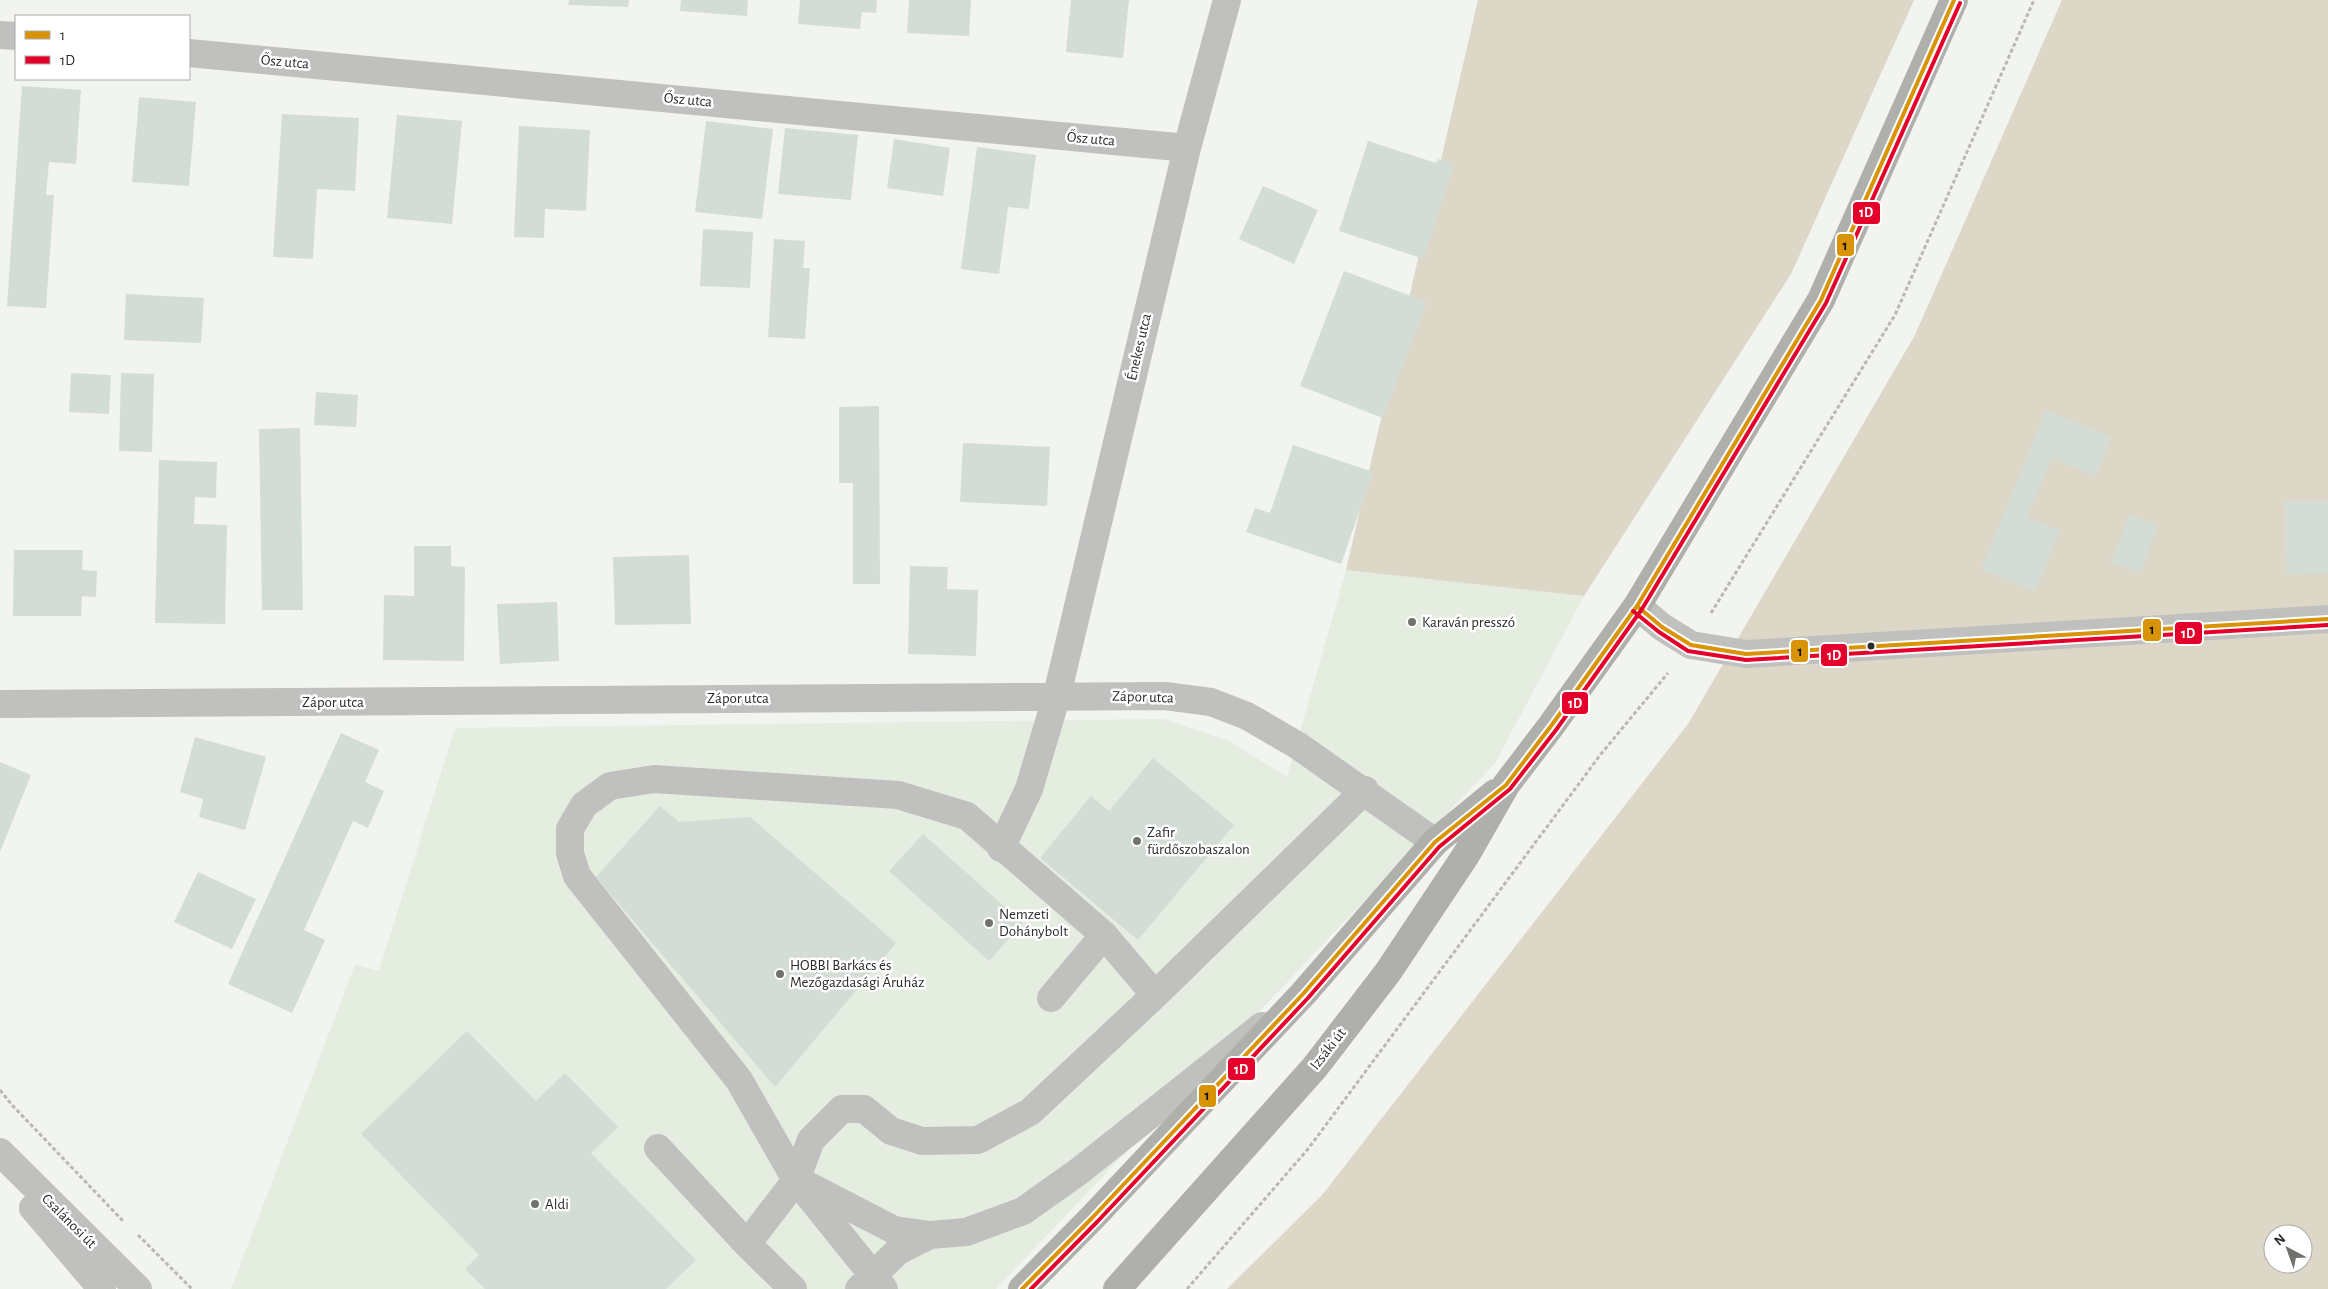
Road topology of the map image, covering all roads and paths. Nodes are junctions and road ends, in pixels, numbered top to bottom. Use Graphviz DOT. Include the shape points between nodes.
graph roads {
  1 [pos="1227,0"];
  2 [pos="1954,0"];
  3 [pos="2034,0"];
  4 [pos="0,35"];
  5 [pos="15,36"];
  6 [pos="190,53"];
  7 [pos="1187,148"];
  8 [pos="1637,606"];
  9 [pos="2328,619"];
  10 [pos="1691,645"];
  11 [pos="1057,695"];
  12 [pos="0,704"];
  13 [pos="1506,785"];
  14 [pos="1365,790"];
  15 [pos="1435,842"];
  16 [pos="1001,848"];
  17 [pos="1104,935"];
  18 [pos="1303,994"];
  19 [pos="1155,995"];
  20 [pos="1052,998"];
  21 [pos="0,1090"];
  22 [pos="658,1148"];
  23 [pos="0,1152"];
  24 [pos="0,1168"];
  25 [pos="796,1180"];
  26 [pos="126,1224"];
  27 [pos="133,1230"];
  28 [pos="930,1235"];
  29 [pos="746,1244"];
  30 [pos="872,1284"];
  31 [pos="102,1289"];
  32 [pos="138,1289"];
  33 [pos="192,1289"];
  34 [pos="793,1289"];
  35 [pos="1022,1289"];
  36 [pos="1117,1289"];
  37 [pos="1187,1289"];
  1 -- 7 [label="street, Énekes utca"];
  2 -- 8 [label="main road, Izsáki út" via="1821,300"];
  3 -- 10 [label="path" via="1895,315"];
  4 -- 5 [label="street"];
  6 -- 7 [label="street, Ősz utca"];
  7 -- 11 [label="street, Énekes utca"];
  8 -- 10 [label="street"];
  8 -- 13 [label="main road, Izsáki út"];
  9 -- 10 [label="street" via="1746,654"];
  10 -- 37 [label="path" via="1601,754 1308,1149"];
  11 -- 12 [label="street, Zápor utca"];
  11 -- 14 [label="street, Zápor utca" via="1165,696 1211,702 1248,716 1297,744"];
  11 -- 16 [label="street, Énekes utca" via="1029,789"];
  13 -- 15 [label="main road, Izsáki út"];
  13 -- 36 [label="main road, Izsáki út" via="1466,855 1388,972 1315,1067"];
  14 -- 15 [label="street, Zápor utca"];
  14 -- 19 [label="street"];
  15 -- 18 [label="main road, Izsáki út"];
  16 -- 17 [label="street"];
  16 -- 25 [label="street" via="967,816 898,795 654,780 610,786 584,805 570,829 570,853 577,876 739,1080"];
  17 -- 19 [label="street"];
  17 -- 20 [label="street"];
  18 -- 28 [label="street" via="1078,1172 1023,1211 966,1232"];
  18 -- 35 [label="main road, Izsáki út"];
  19 -- 25 [label="street" via="1030,1112 978,1140 922,1141 891,1131 864,1109 842,1109 811,1140"];
  21 -- 26 [label="path"];
  22 -- 29 [label="street"];
  23 -- 32 [label="street, Csalánosi út"];
  24 -- 31 [label="street, Csalánosi út"];
  25 -- 28 [label="street" via="894,1230"];
  25 -- 29 [label="street"];
  25 -- 30 [label="street"];
  27 -- 33 [label="path"];
  28 -- 30 [label="street" via="898,1251"];
  29 -- 34 [label="street"];
}
